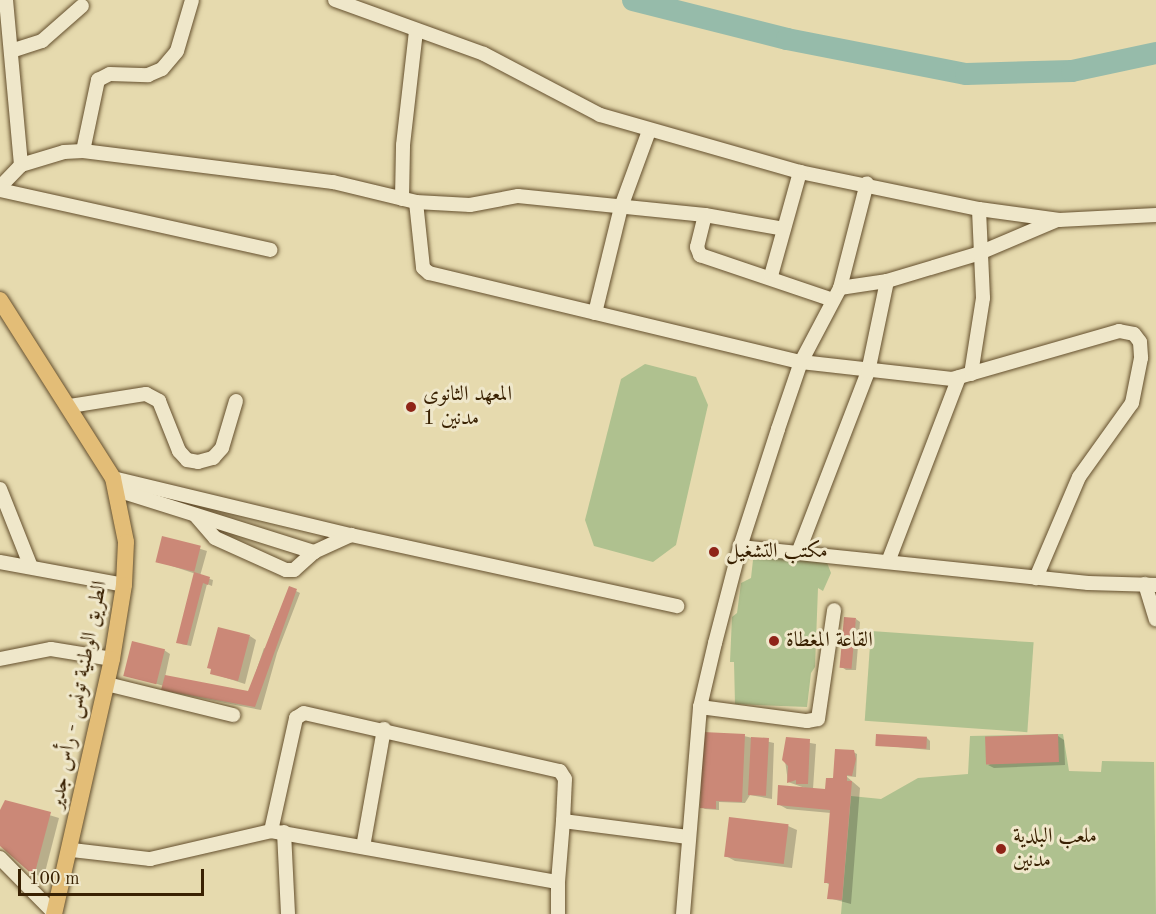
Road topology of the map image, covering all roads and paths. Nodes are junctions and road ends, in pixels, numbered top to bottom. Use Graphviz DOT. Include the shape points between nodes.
graph roads {
  1 [pos="6,0"];
  2 [pos="192,0"];
  3 [pos="335,0"];
  4 [pos="82,6"];
  5 [pos="416,31"];
  6 [pos="10,51"];
  7 [pos="649,131"];
  8 [pos="83,151"];
  9 [pos="21,165"];
  10 [pos="800,172"];
  11 [pos="867,183"];
  12 [pos="0,188"];
  13 [pos="402,199"];
  14 [pos="416,202"];
  15 [pos="621,207"];
  16 [pos="979,209"];
  17 [pos="705,215"];
  18 [pos="1156,215"];
  19 [pos="1059,220"];
  20 [pos="784,229"];
  21 [pos="270,250"];
  22 [pos="982,252"];
  23 [pos="771,276"];
  24 [pos="887,280"];
  25 [pos="836,294"];
  26 [pos="0,300"];
  27 [pos="595,313"];
  28 [pos="801,362"];
  29 [pos="868,372"];
  30 [pos="965,376"];
  31 [pos="236,401"];
  32 [pos="70,406"];
  33 [pos="115,484"];
  34 [pos="0,489"];
  35 [pos="195,515"];
  36 [pos="319,527"];
  37 [pos="351,535"];
  38 [pos="740,547"];
  39 [pos="314,552"];
  40 [pos="798,553"];
  41 [pos="0,562"];
  42 [pos="888,562"];
  43 [pos="31,567"];
  44 [pos="1035,578"];
  45 [pos="124,585"];
  46 [pos="1151,585"];
  47 [pos="677,606"];
  48 [pos="834,610"];
  49 [pos="1156,619"];
  50 [pos="0,659"];
  51 [pos="112,659"];
  52 [pos="107,684"];
  53 [pos="700,706"];
  54 [pos="233,715"];
  55 [pos="384,729"];
  56 [pos="563,821"];
  57 [pos="278,832"];
  58 [pos="688,837"];
  59 [pos="363,847"];
  60 [pos="72,850"];
  61 [pos="0,858"];
  62 [pos="558,882"];
  63 [pos="54,914"];
  64 [pos="288,914"];
  65 [pos="558,914"];
  66 [pos="683,914"];
  1 -- 6 [label="street"];
  2 -- 8 [label="street" via="177,51 162,69 148,75 110,74 98,80"];
  3 -- 5 [label="street"];
  4 -- 6 [label="street" via="42,41"];
  5 -- 7 [label="street" via="484,54 600,115"];
  5 -- 13 [label="street"];
  6 -- 9 [label="street"];
  7 -- 10 [label="street"];
  7 -- 15 [label="street"];
  8 -- 9 [label="street" via="64,152"];
  8 -- 13 [label="street" via="333,183"];
  9 -- 12 [label="street"];
  10 -- 11 [label="street"];
  10 -- 20 [label="street"];
  11 -- 16 [label="street"];
  11 -- 25 [label="street"];
  12 -- 21 [label="street"];
  13 -- 14 [label="street"];
  14 -- 15 [label="street" via="470,205 518,196"];
  14 -- 27 [label="street" via="426,271"];
  15 -- 17 [label="street"];
  15 -- 27 [label="street"];
  16 -- 19 [label="street"];
  16 -- 22 [label="street"];
  17 -- 20 [label="street"];
  17 -- 23 [label="street" via="697,247 700,255"];
  18 -- 19 [label="street"];
  19 -- 22 [label="street"];
  20 -- 23 [label="street"];
  22 -- 24 [label="street"];
  22 -- 30 [label="street" via="983,298"];
  23 -- 25 [label="street"];
  24 -- 25 [label="street"];
  24 -- 29 [label="street"];
  25 -- 28 [label="street"];
  26 -- 32 [label="main road, الطريق الوطنية تونس - رأس جدير"];
  27 -- 28 [label="street"];
  28 -- 29 [label="street"];
  28 -- 38 [label="street"];
  29 -- 30 [label="street"];
  29 -- 40 [label="street"];
  30 -- 42 [label="street"];
  30 -- 44 [label="street" via="1119,331 1130,332 1140,342 1139,377 1132,403 1079,477"];
  31 -- 32 [label="street" via="222,448 213,458 198,462 187,460 179,451 159,401 146,394"];
  32 -- 33 [label="main road, الطريق الوطنية تونس - رأس جدير"];
  33 -- 35 [label="street"];
  33 -- 36 [label="street"];
  33 -- 45 [label="main road, الطريق الوطنية تونس - رأس جدير" via="126,542"];
  34 -- 43 [label="street"];
  35 -- 39 [label="street"];
  35 -- 39 [label="street" via="215,538 286,570 294,570"];
  36 -- 37 [label="street"];
  36 -- 39 [label="street"];
  37 -- 39 [label="street"];
  37 -- 47 [label="street"];
  38 -- 40 [label="street"];
  38 -- 53 [label="street"];
  40 -- 42 [label="street"];
  41 -- 43 [label="street"];
  42 -- 44 [label="street"];
  43 -- 45 [label="street"];
  44 -- 46 [label="street"];
  45 -- 51 [label="main road, الطريق الوطنية تونس - رأس جدير"];
  46 -- 49 [label="street"];
  48 -- 53 [label="street" via="818,719 807,721"];
  50 -- 51 [label="street" via="51,649"];
  51 -- 52 [label="main road, الطريق الوطنية تونس - رأس جدير"];
  52 -- 54 [label="street"];
  52 -- 60 [label="main road, الطريق الوطنية تونس - رأس جدير"];
  53 -- 58 [label="street"];
  55 -- 56 [label="street" via="560,771 566,779"];
  55 -- 57 [label="street" via="298,714"];
  55 -- 59 [label="street"];
  56 -- 58 [label="street"];
  56 -- 62 [label="street"];
  57 -- 59 [label="street"];
  57 -- 60 [label="street" via="150,859"];
  57 -- 64 [label="street"];
  58 -- 66 [label="street"];
  59 -- 62 [label="street"];
  60 -- 63 [label="main road, الطريق الوطنية تونس - رأس جدير"];
  61 -- 63 [label="street"];
  62 -- 65 [label="street"];
}
